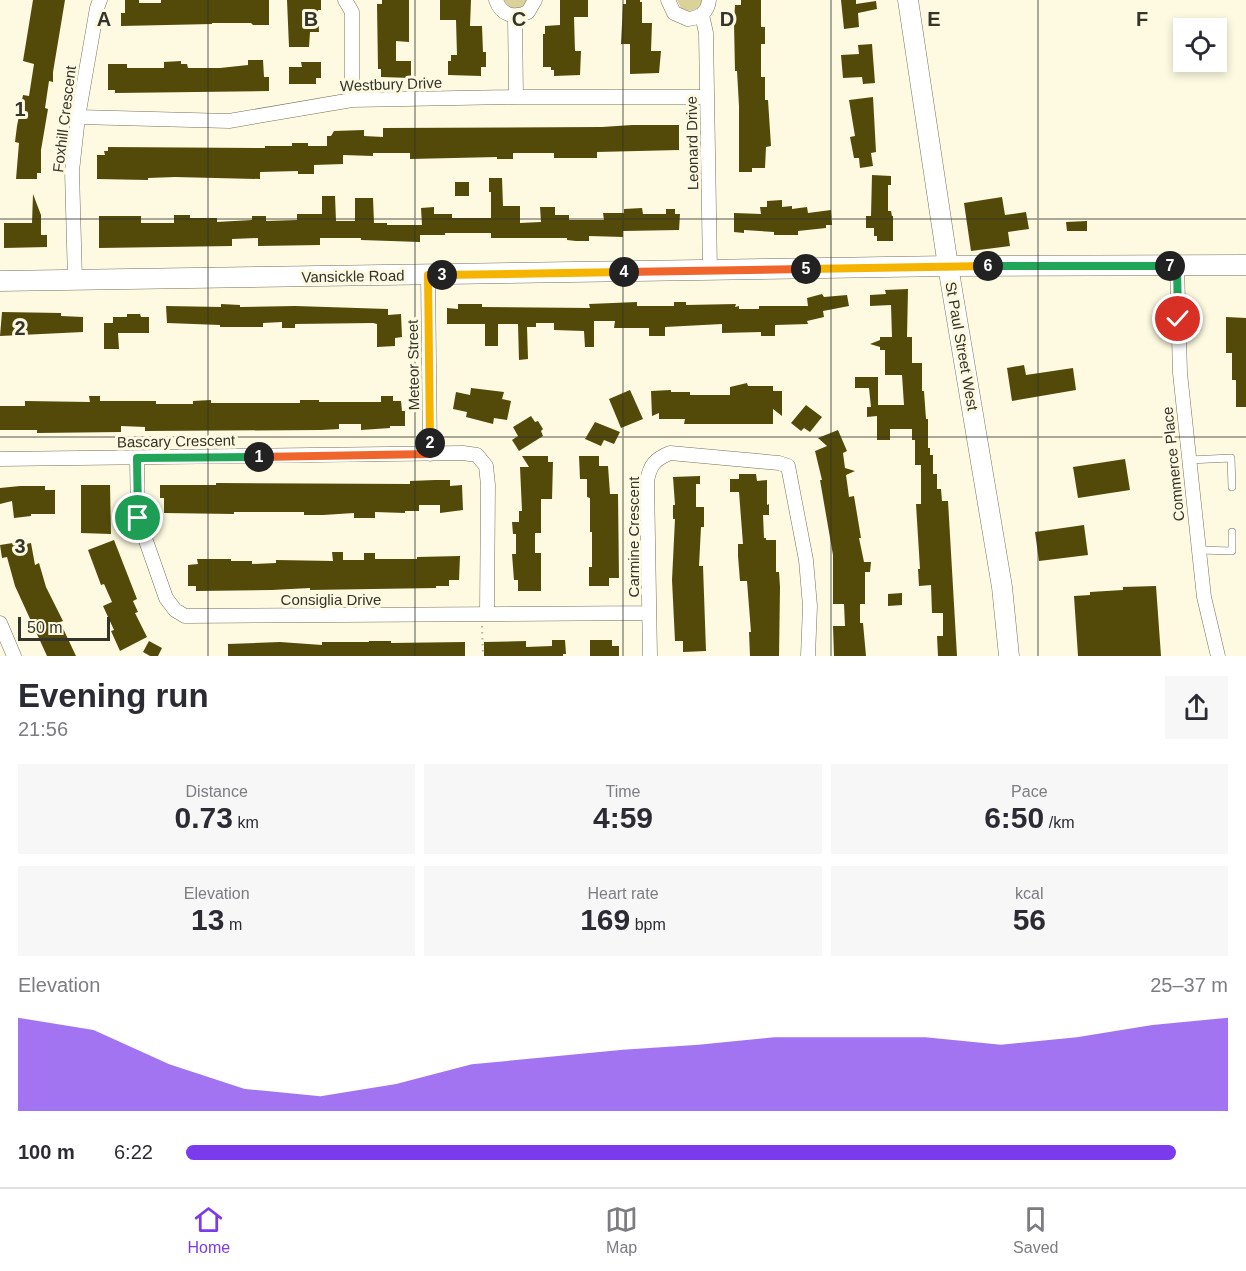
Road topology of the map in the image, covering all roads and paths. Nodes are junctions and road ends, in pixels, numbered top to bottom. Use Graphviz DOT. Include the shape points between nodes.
graph roads {
  1 [pos="100,0"];
  2 [pos="345,0"];
  3 [pos="496,0"];
  4 [pos="535,0"];
  5 [pos="668,0"];
  6 [pos="709,0"];
  7 [pos="908,0"];
  8 [pos="702,15"];
  9 [pos="515,16"];
  10 [pos="516,97"];
  11 [pos="707,97"];
  12 [pos="352,100"];
  13 [pos="78,117"];
  14 [pos="1246,265"];
  15 [pos="948,266"];
  16 [pos="1177,266"];
  17 [pos="710,271"];
  18 [pos="428,275"];
  19 [pos="75,280"];
  20 [pos="0,281"];
  21 [pos="430,454"];
  22 [pos="137,458"];
  23 [pos="0,459"];
  24 [pos="1189,460"];
  25 [pos="1232,487"];
  26 [pos="1232,532"];
  27 [pos="1199,550"];
  28 [pos="649,613"];
  29 [pos="484,614"];
  30 [pos="0,623"];
  31 [pos="14,656"];
  32 [pos="483,656"];
  33 [pos="650,656"];
  34 [pos="808,656"];
  35 [pos="1009,656"];
  36 [pos="1218,656"];
  1 -- 13 [label="street, Foxhill Crescent"];
  2 -- 12 [label="street" via="352,12"];
  3 -- 9 [label="street" via="503,12"];
  4 -- 9 [label="street" via="528,12"];
  5 -- 8 [label="street" via="681,18"];
  6 -- 8 [label="street"];
  7 -- 15 [label="street, St Paul Street West"];
  8 -- 11 [label="street, Leonard Drive"];
  9 -- 10 [label="street"];
  10 -- 11 [label="street, Westbury Drive"];
  10 -- 12 [label="street, Westbury Drive"];
  11 -- 17 [label="street, Leonard Drive"];
  12 -- 13 [label="street, Westbury Drive" via="229,121"];
  13 -- 19 [label="street, Foxhill Crescent" via="72,171"];
  14 -- 16 [label="street, Vansickle Road"];
  15 -- 16 [label="street, Vansickle Road"];
  15 -- 17 [label="street, Vansickle Road"];
  15 -- 35 [label="street, St Paul Street West" via="1002,587"];
  16 -- 24 [label="street, Commerce Place" via="1180,373"];
  17 -- 18 [label="street, Vansickle Road"];
  18 -- 19 [label="street, Vansickle Road"];
  18 -- 21 [label="street, Meteor Street"];
  19 -- 20 [label="street, Vansickle Road"];
  21 -- 22 [label="street, Bascary Crescent"];
  21 -- 29 [label="street, Bascary Crescent" via="477,455 486,466"];
  22 -- 23 [label="street, Bascary Crescent"];
  22 -- 29 [label="street, Consiglia Drive" via="138,518 166,598 185,616"];
  24 -- 25 [label="lane" via="1231,458"];
  24 -- 27 [label="street, Commerce Place"];
  26 -- 27 [label="lane" via="1232,551"];
  27 -- 36 [label="street, Commerce Place" via="1204,597"];
  28 -- 29 [label="street, Consiglia Drive"];
  28 -- 33 [label="street, Carmine Crescent"];
  28 -- 34 [label="street, Carmine Crescent" via="647,481 657,458 670,453 779,463 788,466 806,560 810,606"];
  29 -- 32 [label="path"];
  30 -- 31 [label="street"];
}
